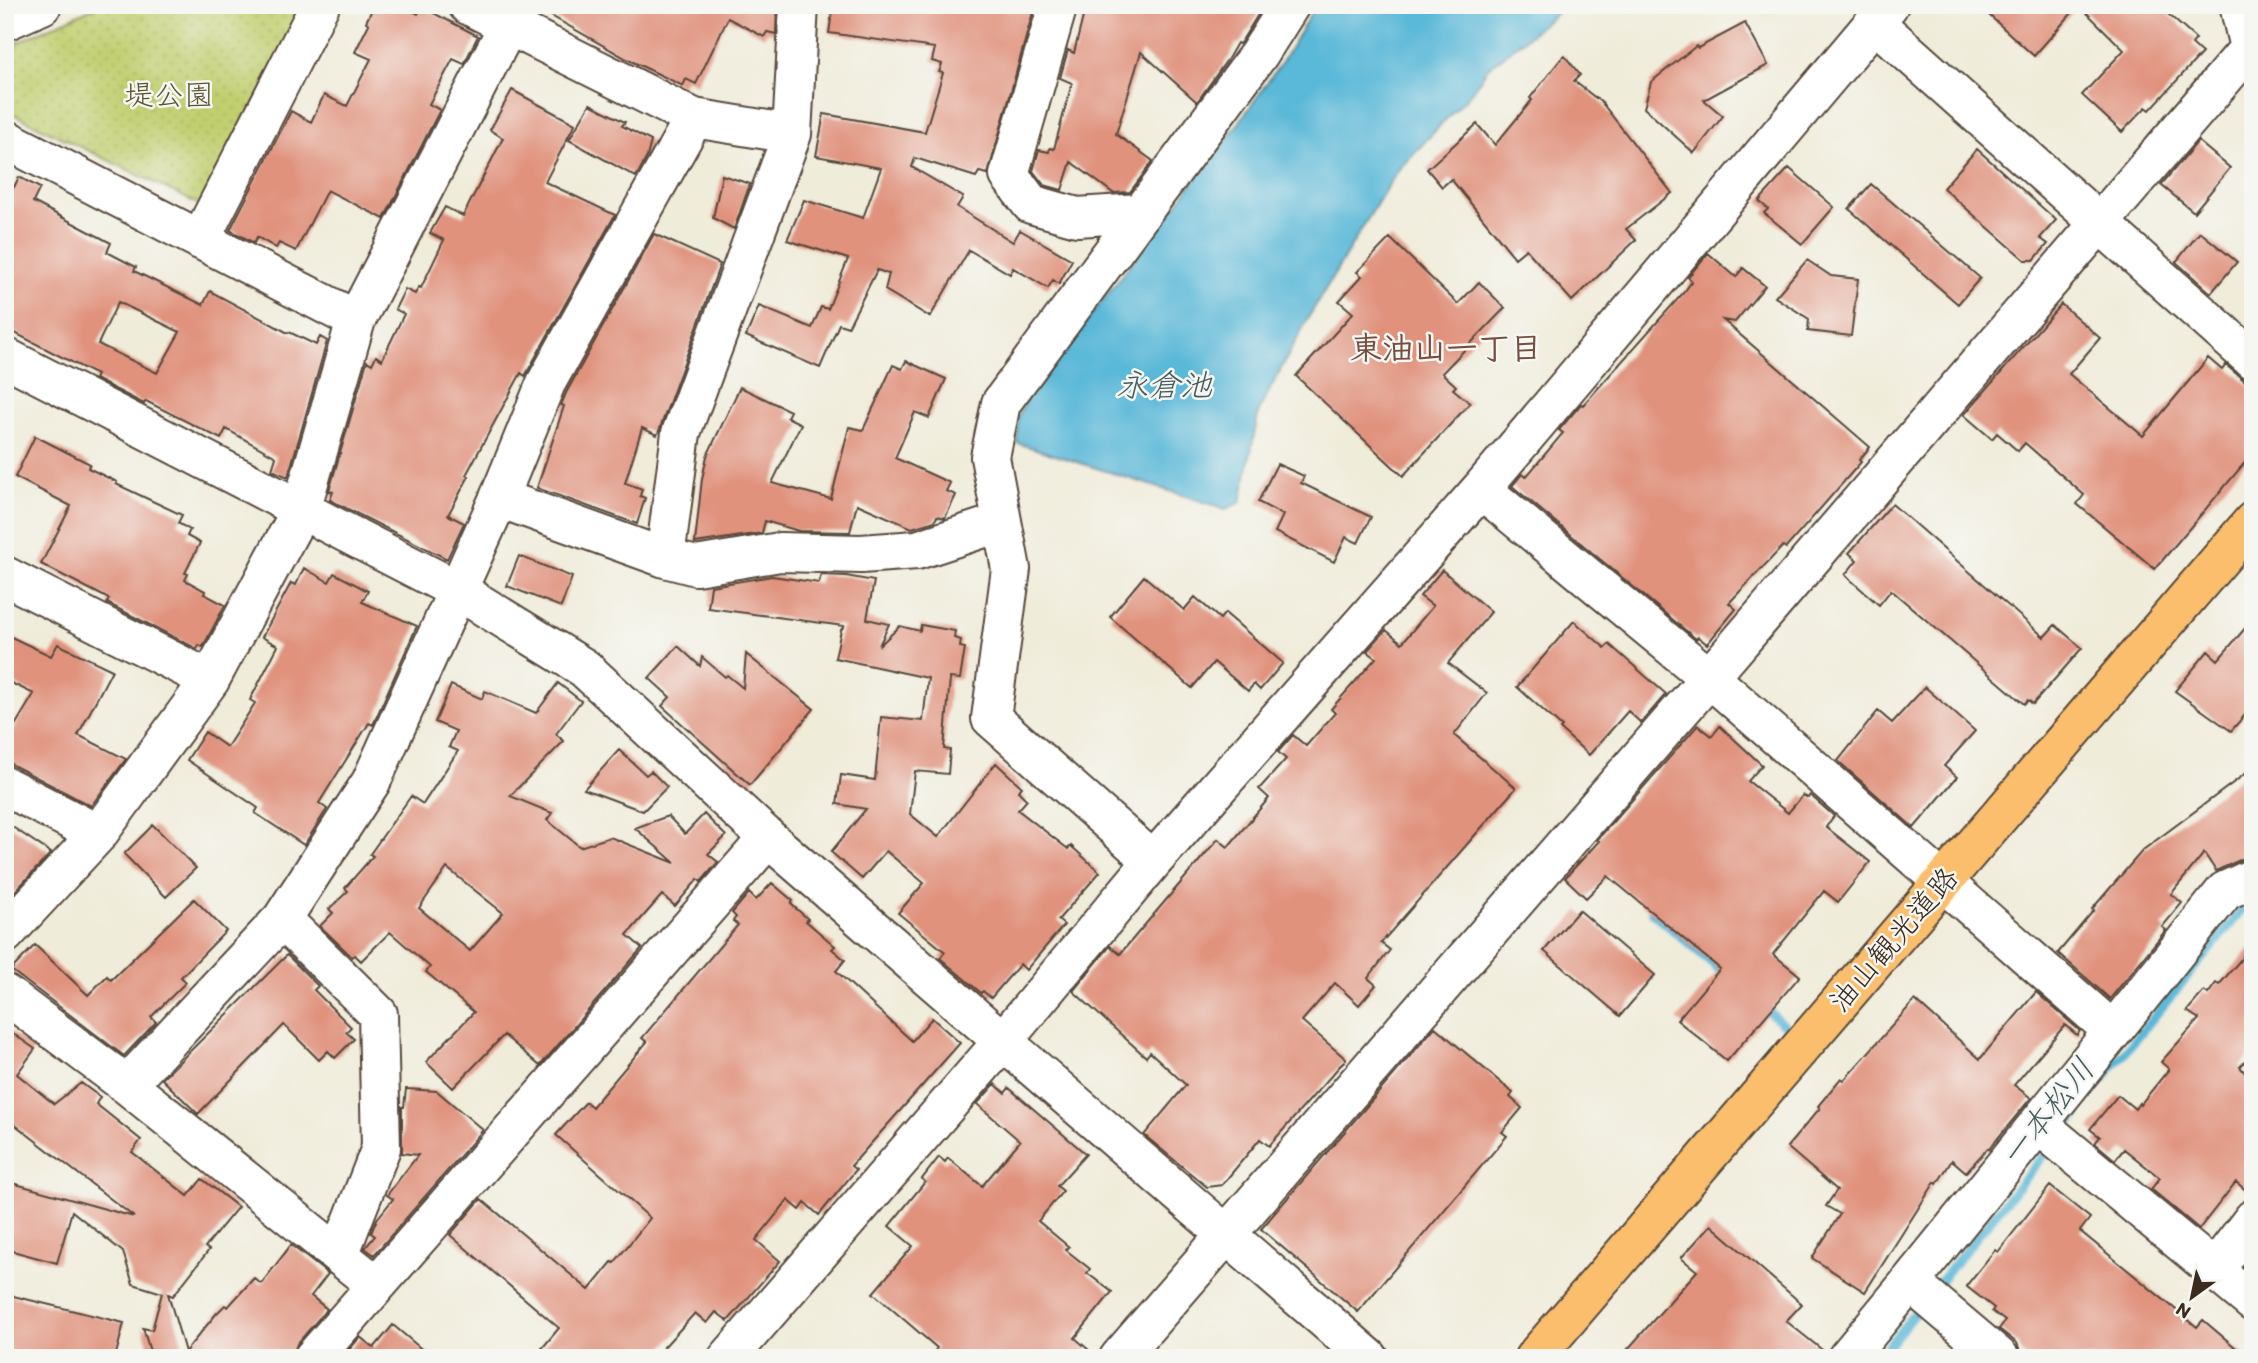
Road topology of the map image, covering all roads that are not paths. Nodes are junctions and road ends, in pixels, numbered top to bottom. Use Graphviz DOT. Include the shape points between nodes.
graph roads {
  1 [pos="320,5"];
  2 [pos="468,5"];
  3 [pos="799,5"];
  4 [pos="1058,5"];
  5 [pos="1290,5"];
  6 [pos="2239,5"];
  7 [pos="1882,14"];
  8 [pos="508,26"];
  9 [pos="2252,53"];
  10 [pos="694,118"];
  11 [pos="792,134"];
  12 [pos="5,139"];
  13 [pos="1140,213"];
  14 [pos="2098,223"];
  15 [pos="200,240"];
  16 [pos="356,320"];
  17 [pos="5,357"];
  18 [pos="2253,360"];
  19 [pos="1481,489"];
  20 [pos="499,498"];
  21 [pos="301,510"];
  22 [pos="2253,521"];
  23 [pos="1002,522"];
  24 [pos="665,558"];
  25 [pos="5,576"];
  26 [pos="459,591"];
  27 [pos="1709,678"];
  28 [pos="210,680"];
  29 [pos="5,786"];
  30 [pos="99,834"];
  31 [pos="768,838"];
  32 [pos="1153,861"];
  33 [pos="2253,878"];
  34 [pos="1943,881"];
  35 [pos="282,919"];
  36 [pos="5,934"];
  37 [pos="5,994"];
  38 [pos="2113,1031"];
  39 [pos="1003,1041"];
  40 [pos="127,1086"];
  41 [pos="2050,1134"];
  42 [pos="2253,1219"];
  43 [pos="1227,1235"];
  44 [pos="339,1255"];
  45 [pos="2214,1270"];
  46 [pos="376,1285"];
  47 [pos="1921,1291"];
  48 [pos="2253,1302"];
  49 [pos="313,1358"];
  50 [pos="728,1358"];
  51 [pos="1119,1358"];
  52 [pos="1369,1358"];
  53 [pos="1534,1358"];
  54 [pos="1847,1358"];
  55 [pos="2000,1358"];
  1 -- 15 [label="street"];
  2 -- 8 [label="street"];
  3 -- 11 [label="street"];
  4 -- 13 [label="street" via="1009,175 1031,204 1077,217"];
  5 -- 13 [label="street" via="1259,54"];
  6 -- 9 [label="street"];
  7 -- 14 [label="street"];
  7 -- 19 [label="street"];
  8 -- 10 [label="street"];
  8 -- 16 [label="street"];
  9 -- 14 [label="street"];
  10 -- 11 [label="street"];
  10 -- 20 [label="street" via="546,383"];
  11 -- 24 [label="street" via="681,433"];
  12 -- 15 [label="street"];
  13 -- 23 [label="street" via="1001,403 990,457"];
  14 -- 18 [label="street"];
  14 -- 27 [label="street"];
  15 -- 16 [label="street"];
  16 -- 21 [label="street"];
  17 -- 21 [label="street"];
  19 -- 27 [label="street"];
  19 -- 32 [label="street"];
  20 -- 24 [label="street"];
  20 -- 26 [label="street"];
  21 -- 26 [label="street"];
  21 -- 28 [label="street"];
  22 -- 34 [label="main road, 油山観光道路"];
  23 -- 24 [label="street" via="916,550 780,552 696,566"];
  23 -- 32 [label="street" via="1011,569 991,718"];
  25 -- 28 [label="street"];
  26 -- 31 [label="street" via="584,668"];
  26 -- 35 [label="street" via="371,782"];
  27 -- 34 [label="street"];
  27 -- 43 [label="street"];
  28 -- 30 [label="street"];
  29 -- 30 [label="street"];
  30 -- 36 [label="street"];
  31 -- 39 [label="street"];
  31 -- 46 [label="street"];
  32 -- 39 [label="street"];
  33 -- 38 [label="street" via="2225,891"];
  34 -- 38 [label="street"];
  34 -- 53 [label="main road, 油山観光道路"];
  35 -- 40 [label="street"];
  35 -- 44 [label="street" via="379,1014 381,1148"];
  37 -- 40 [label="street"];
  38 -- 41 [label="street"];
  39 -- 43 [label="street"];
  39 -- 50 [label="street"];
  40 -- 44 [label="street"];
  41 -- 45 [label="street"];
  41 -- 47 [label="street"];
  42 -- 45 [label="street"];
  43 -- 51 [label="street"];
  43 -- 52 [label="street"];
  44 -- 46 [label="street"];
  45 -- 48 [label="street"];
  46 -- 49 [label="street"];
  47 -- 54 [label="street"];
  47 -- 55 [label="street"];
}
